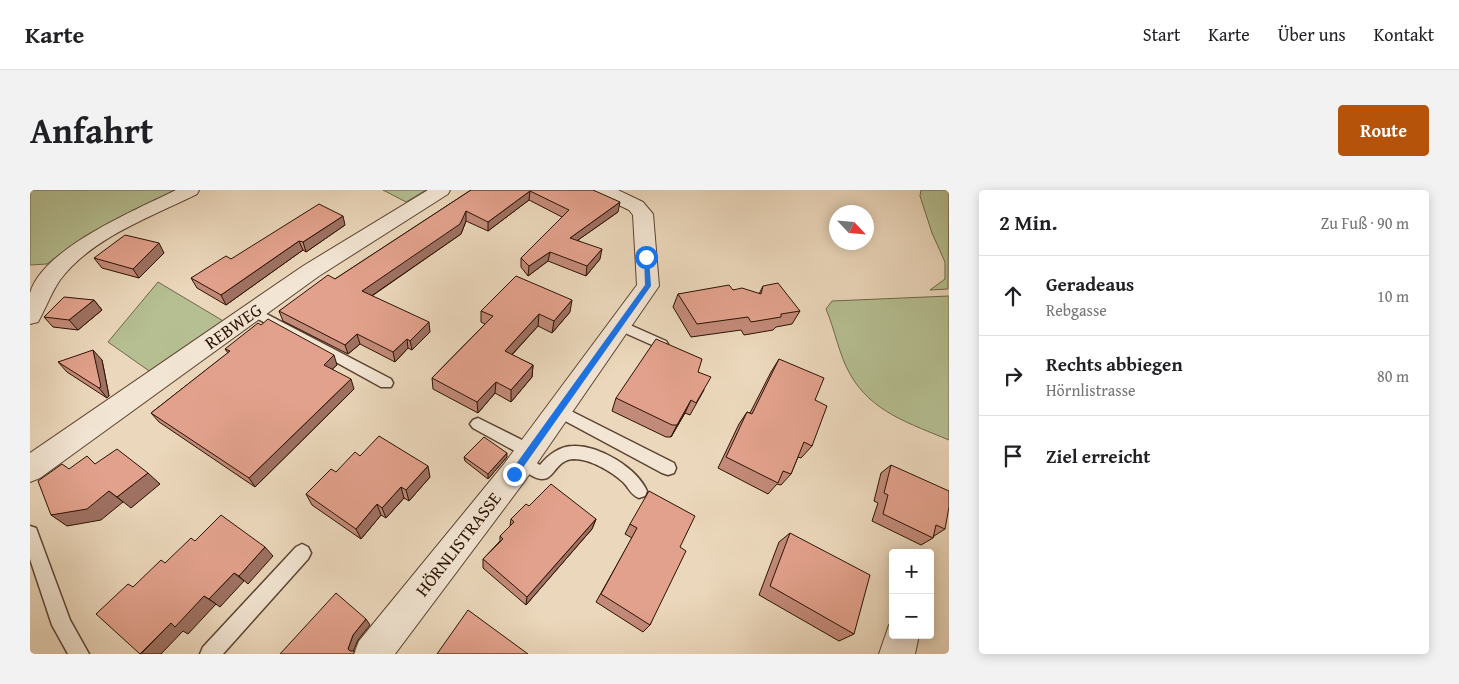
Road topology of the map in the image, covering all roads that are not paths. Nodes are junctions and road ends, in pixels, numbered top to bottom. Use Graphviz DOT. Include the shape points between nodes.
graph roads {
  1 [pos="190,190"];
  2 [pos="440,190"];
  3 [pos="603,190"];
  4 [pos="253,311"];
  5 [pos="30,316"];
  6 [pos="621,326"];
  7 [pos="661,344"];
  8 [pos="386,383"];
  9 [pos="559,410"];
  10 [pos="478,424"];
  11 [pos="526,457"];
  12 [pos="668,468"];
  13 [pos="30,469"];
  14 [pos="639,491"];
  15 [pos="30,534"];
  16 [pos="302,554"];
  17 [pos="79,654"];
  18 [pos="210,654"];
  19 [pos="372,654"];
  1 -- 5 [label="street" via="88,244 67,259 53,274"];
  2 -- 4 [label="street, REBWEG"];
  3 -- 6 [label="street, HÖRNLISTRASSE" via="636,206 643,214 648,286"];
  4 -- 8 [label="lane"];
  4 -- 13 [label="street, REBWEG"];
  6 -- 7 [label="lane"];
  6 -- 9 [label="street, HÖRNLISTRASSE"];
  9 -- 11 [label="street, HÖRNLISTRASSE"];
  9 -- 12 [label="lane"];
  10 -- 11 [label="lane"];
  11 -- 14 [label="lane" via="542,474 551,461 562,455 582,453 620,470"];
  11 -- 19 [label="street, HÖRNLISTRASSE"];
  15 -- 17 [label="lane" via="62,625"];
  16 -- 18 [label="lane"];
}
